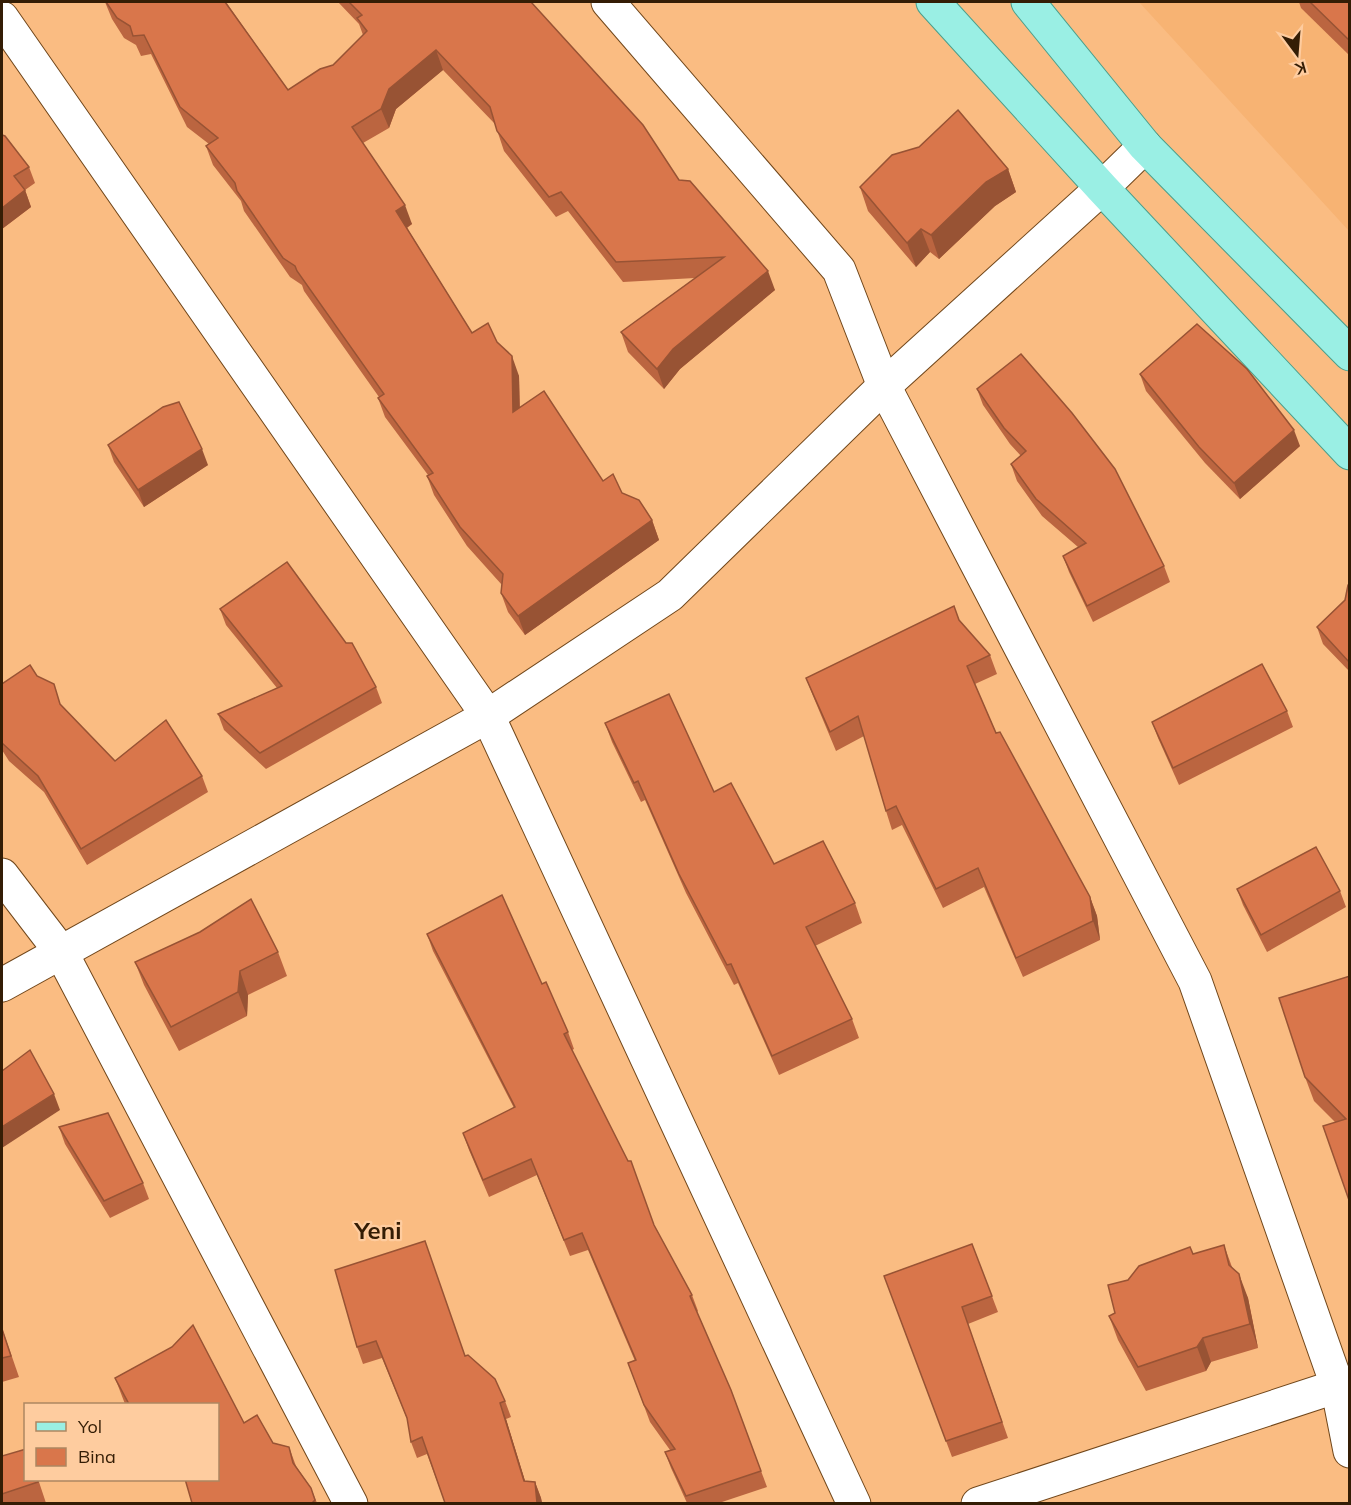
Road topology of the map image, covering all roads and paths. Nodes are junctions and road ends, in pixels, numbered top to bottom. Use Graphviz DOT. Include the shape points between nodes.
graph roads {
  1 [pos="608,2"];
  2 [pos="933,2"];
  3 [pos="1028,2"];
  4 [pos="2,18"];
  5 [pos="1145,146"];
  6 [pos="1102,188"];
  7 [pos="1350,354"];
  8 [pos="884,386"];
  9 [pos="1350,453"];
  10 [pos="489,716"];
  11 [pos="2,875"];
  12 [pos="61,952"];
  13 [pos="2,985"];
  14 [pos="1343,1383"];
  15 [pos="1350,1451"];
  16 [pos="351,1503"];
  17 [pos="854,1503"];
  18 [pos="978,1503"];
  1 -- 8 [label="street" via="840,270"];
  2 -- 6 [label="main road"];
  3 -- 5 [label="main road"];
  4 -- 10 [label="street"];
  5 -- 6 [label="street"];
  5 -- 7 [label="main road"];
  6 -- 8 [label="street"];
  6 -- 9 [label="main road"];
  8 -- 10 [label="street" via="670,595"];
  8 -- 14 [label="street" via="1195,981"];
  10 -- 12 [label="street"];
  10 -- 17 [label="street"];
  11 -- 12 [label="street"];
  12 -- 13 [label="street"];
  12 -- 16 [label="street"];
  14 -- 15 [label="street"];
  14 -- 18 [label="street"];
}
